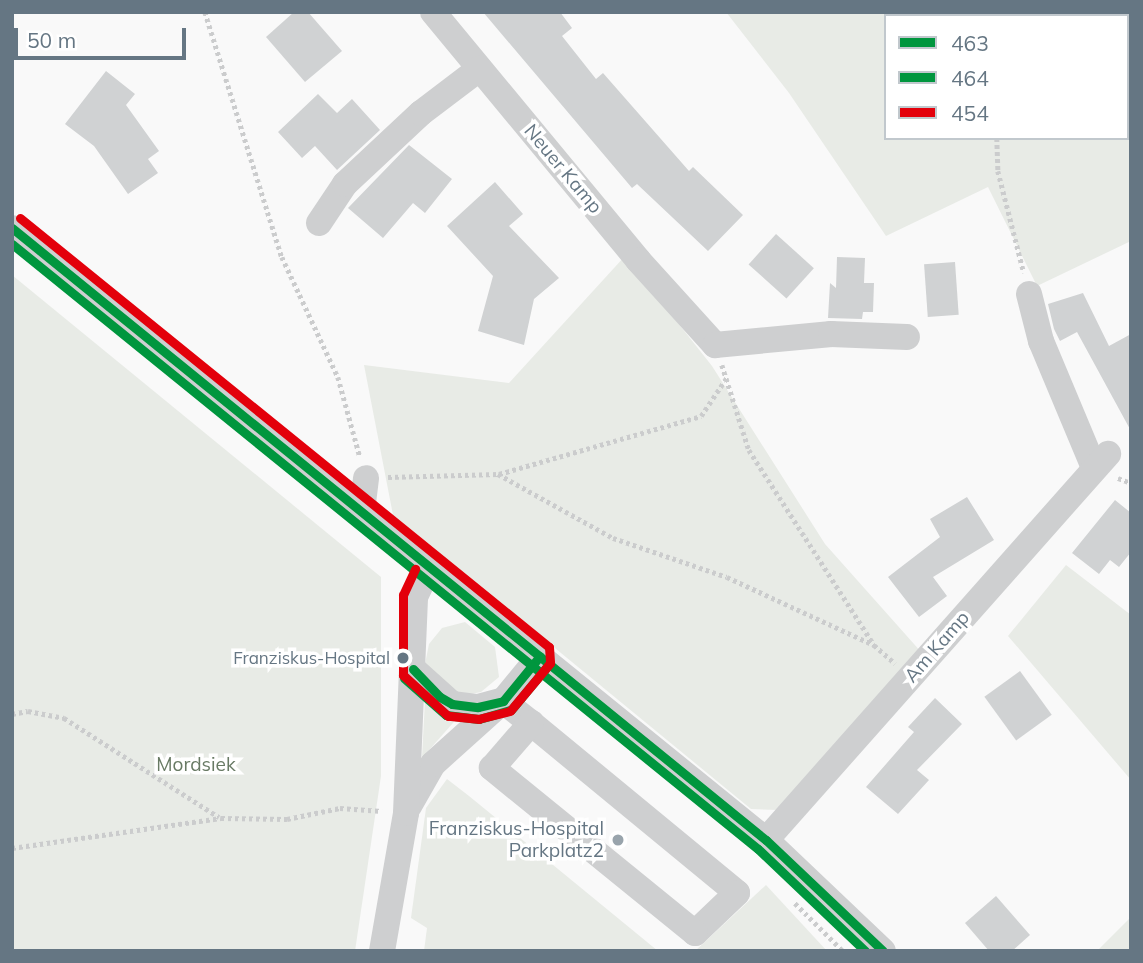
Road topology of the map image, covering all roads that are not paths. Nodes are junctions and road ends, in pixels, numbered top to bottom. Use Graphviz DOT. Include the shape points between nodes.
graph roads {
  1 [pos="433,12"];
  2 [pos="479,69"];
  3 [pos="318,223"];
  4 [pos="12,228"];
  5 [pos="1029,294"];
  6 [pos="907,337"];
  7 [pos="366,478"];
  8 [pos="362,512"];
  9 [pos="430,565"];
  10 [pos="540,656"];
  11 [pos="413,669"];
  12 [pos="503,701"];
  13 [pos="531,723"];
  14 [pos="405,813"];
  15 [pos="766,840"];
  16 [pos="382,951"];
  17 [pos="883,951"];
  1 -- 2 [label="street, Neuer Kamp"];
  2 -- 3 [label="street" via="421,113 353,176"];
  2 -- 6 [label="street, Neuer Kamp" via="715,345 831,334"];
  4 -- 8 [label="street"];
  5 -- 15 [label="street, Am Kamp" via="1041,341 1101,461"];
  7 -- 8 [label="street"];
  8 -- 9 [label="street"];
  9 -- 10 [label="street"];
  9 -- 11 [label="street" via="415,597"];
  10 -- 12 [label="street"];
  10 -- 15 [label="street"];
  11 -- 12 [label="street" via="452,704 478,707"];
  11 -- 14 [label="street"];
  12 -- 13 [label="street"];
  12 -- 14 [label="street" via="433,764"];
  13 -- 13 [label="street" via="680,846 737,893 695,933 492,768"];
  14 -- 16 [label="street"];
  15 -- 17 [label="street"];
}
